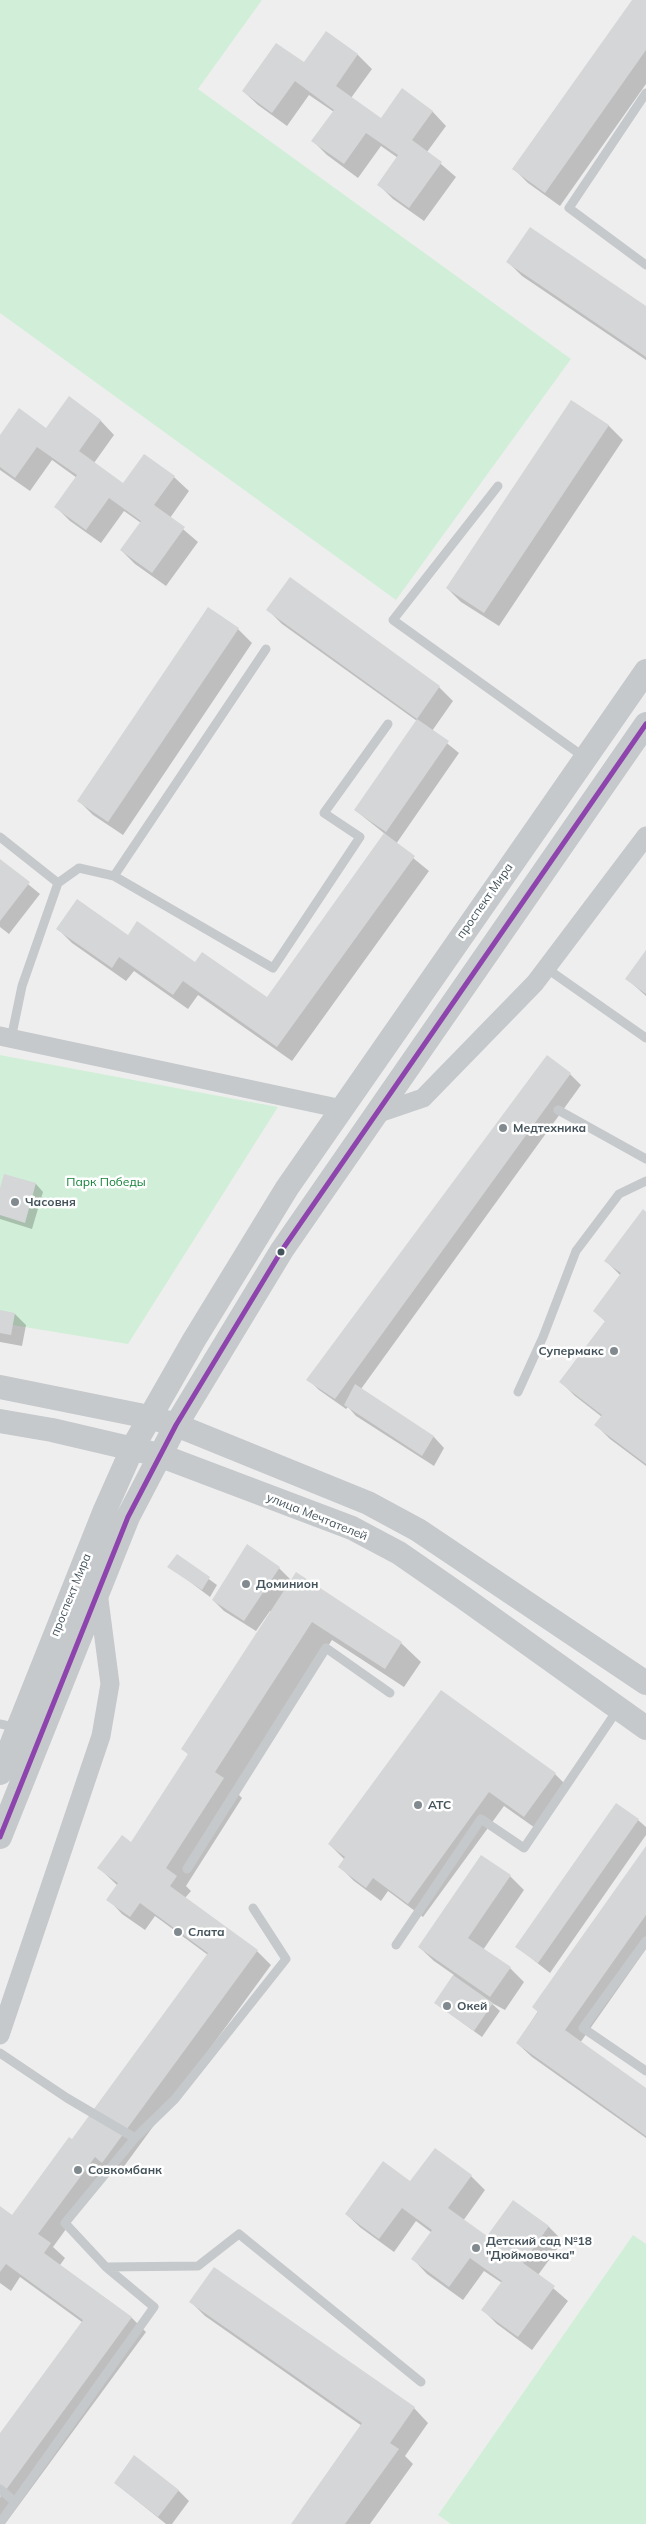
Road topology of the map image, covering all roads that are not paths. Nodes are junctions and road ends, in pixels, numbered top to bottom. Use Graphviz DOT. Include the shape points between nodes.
graph roads {
  1 [pos="646,93"];
  2 [pos="646,265"];
  3 [pos="498,486"];
  4 [pos="266,649"];
  5 [pos="646,671"];
  6 [pos="388,724"];
  7 [pos="646,724"];
  8 [pos="584,757"];
  9 [pos="646,836"];
  10 [pos="0,837"];
  11 [pos="114,876"];
  12 [pos="58,883"];
  13 [pos="546,968"];
  14 [pos="5,1038"];
  15 [pos="646,1038"];
  16 [pos="342,1109"];
  17 [pos="558,1110"];
  18 [pos="376,1114"];
  19 [pos="646,1159"];
  20 [pos="646,1181"];
  21 [pos="0,1387"];
  22 [pos="518,1392"];
  23 [pos="149,1417"];
  24 [pos="0,1421"];
  25 [pos="176,1425"];
  26 [pos="133,1447"];
  27 [pos="159,1455"];
  28 [pos="98,1591"];
  29 [pos="646,1684"];
  30 [pos="390,1693"];
  31 [pos="618,1709"];
  32 [pos="9,1726"];
  33 [pos="646,1728"];
  34 [pos="0,1773"];
  35 [pos="0,1837"];
  36 [pos="188,1869"];
  37 [pos="253,1908"];
  38 [pos="646,1941"];
  39 [pos="396,1945"];
  40 [pos="0,2035"];
  41 [pos="0,2053"];
  42 [pos="646,2071"];
  43 [pos="135,2138"];
  44 [pos="106,2267"];
  45 [pos="421,2382"];
  46 [pos="0,2489"];
  47 [pos="16,2502"];
  48 [pos="0,2523"];
  1 -- 2 [label="lane" via="570,208"];
  3 -- 8 [label="lane" via="393,620"];
  4 -- 11 [label="lane"];
  5 -- 8 [label="street, проспект Мира"];
  6 -- 11 [label="lane" via="324,813 360,837 273,968"];
  7 -- 18 [label="street, проспект Мира"];
  8 -- 16 [label="street, проспект Мира"];
  9 -- 13 [label="street"];
  10 -- 12 [label="lane"];
  11 -- 12 [label="lane" via="79,868"];
  12 -- 14 [label="lane"];
  13 -- 15 [label="lane"];
  13 -- 18 [label="street" via="423,1098"];
  14 -- 16 [label="street"];
  16 -- 23 [label="street, проспект Мира" via="288,1188"];
  17 -- 19 [label="lane"];
  18 -- 25 [label="street, проспект Мира" via="282,1250"];
  20 -- 22 [label="lane" via="619,1194 576,1250"];
  21 -- 23 [label="street"];
  23 -- 25 [label="street"];
  23 -- 26 [label="street, проспект Мира"];
  24 -- 26 [label="street, улица Мечтателей"];
  25 -- 27 [label="street, проспект Мира"];
  25 -- 29 [label="street" via="368,1503 418,1530"];
  26 -- 27 [label="street, улица Мечтателей"];
  26 -- 32 [label="street, проспект Мира"];
  27 -- 28 [label="street, проспект Мира" via="128,1517"];
  27 -- 31 [label="street, улица Мечтателей" via="352,1528 399,1553"];
  28 -- 35 [label="street, проспект Мира"];
  28 -- 40 [label="street" via="110,1684 101,1736"];
  30 -- 36 [label="lane" via="326,1648"];
  31 -- 33 [label="street, улица Мечтателей"];
  31 -- 39 [label="lane" via="524,1848 481,1819"];
  32 -- 34 [label="street, проспект Мира"];
  37 -- 43 [label="lane" via="286,1958 175,2099"];
  38 -- 42 [label="lane" via="584,2028"];
  41 -- 43 [label="lane"];
  43 -- 44 [label="lane" via="65,2224"];
  44 -- 45 [label="lane" via="198,2266 239,2234"];
  44 -- 47 [label="lane" via="154,2307"];
  46 -- 47 [label="lane"];
  47 -- 48 [label="lane"];
}
